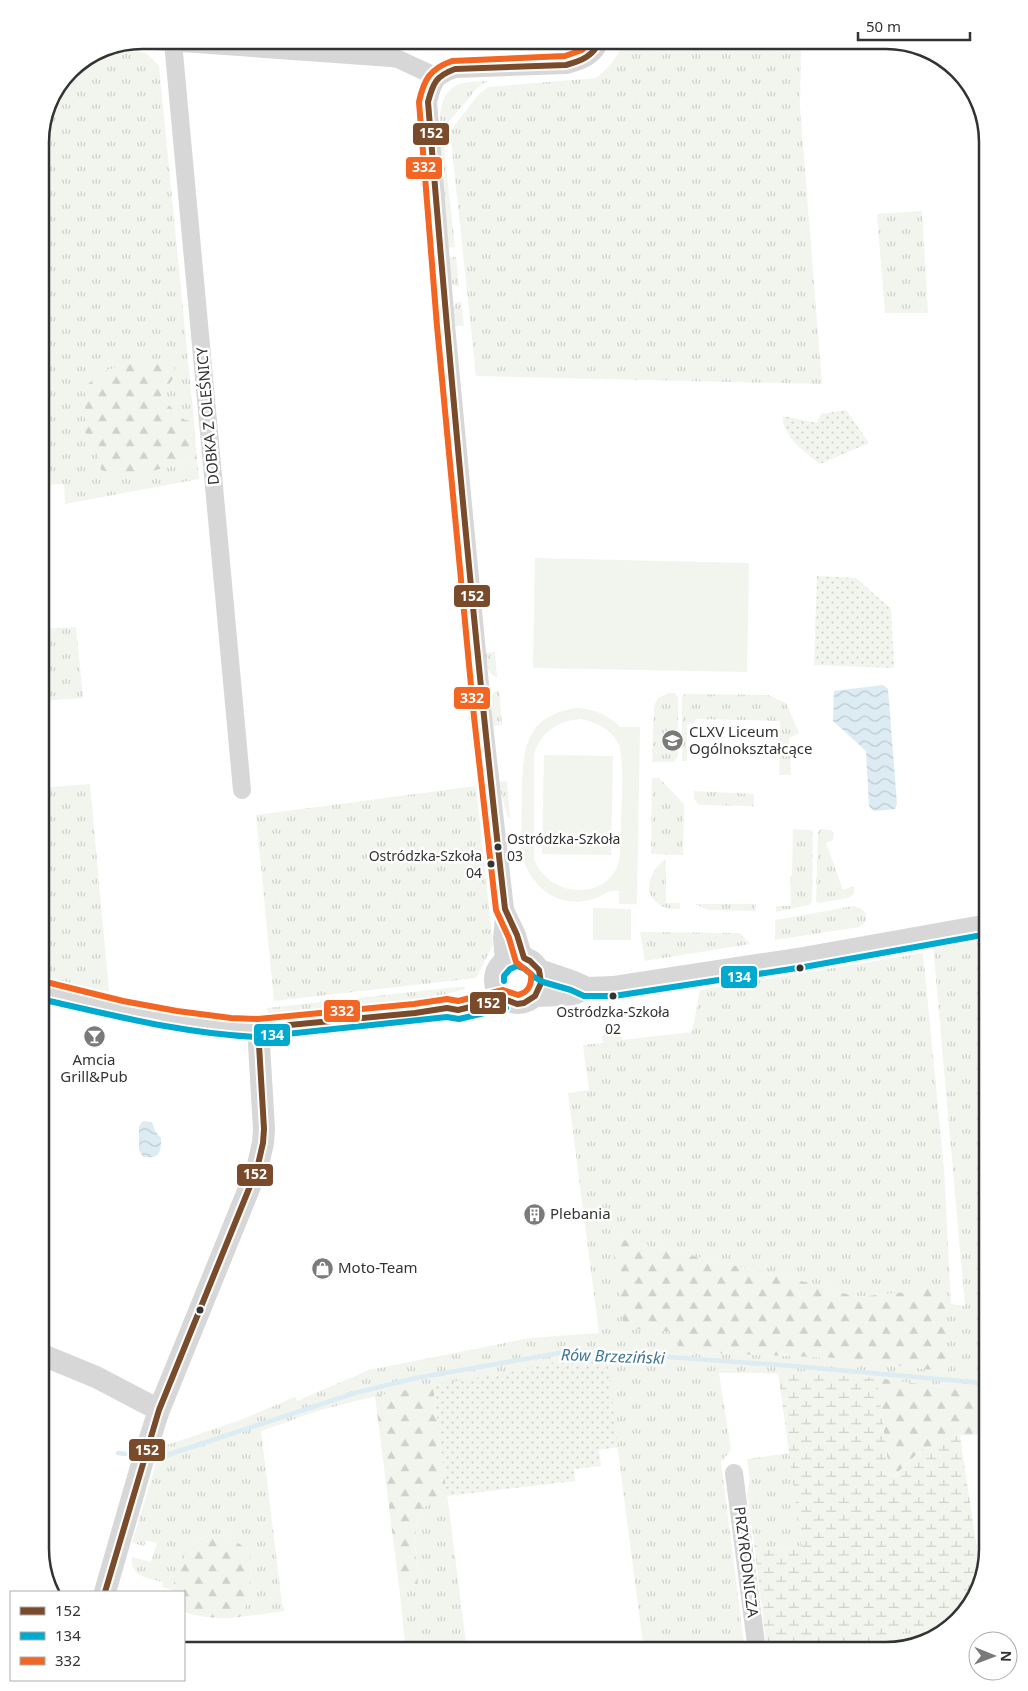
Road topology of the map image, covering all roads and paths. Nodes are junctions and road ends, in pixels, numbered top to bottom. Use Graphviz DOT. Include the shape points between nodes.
graph roads {
  1 [pos="174,49"];
  2 [pos="268,49"];
  3 [pos="595,49"];
  4 [pos="437,77"];
  5 [pos="242,790"];
  6 [pos="979,927"];
  7 [pos="513,974"];
  8 [pos="587,988"];
  9 [pos="49,992"];
  10 [pos="535,996"];
  11 [pos="258,1028"];
  12 [pos="49,1358"];
  13 [pos="159,1410"];
  14 [pos="734,1473"];
  15 [pos="105,1591"];
  16 [pos="756,1642"];
  1 -- 5 [label="street, DOBKA Z OLEŚNICY"];
  2 -- 4 [label="street" via="398,59"];
  3 -- 4 [label="street" via="581,61 566,65 455,69"];
  4 -- 7 [label="street" via="428,102 444,300 505,909 517,936"];
  6 -- 8 [label="street" via="803,958 613,987"];
  7 -- 8 [label="street" via="574,982"];
  7 -- 10 [label="street" via="541,984"];
  7 -- 10 [label="street" via="517,1004"];
  7 -- 11 [label="street" via="456,999 447,1008"];
  8 -- 10 [label="street" via="574,994"];
  9 -- 11 [label="street" via="180,1021"];
  11 -- 13 [label="street" via="264,1128 260,1155"];
  12 -- 13 [label="street" via="96,1377"];
  13 -- 15 [label="street"];
  14 -- 16 [label="street, PRZYRODNICZA"];
}
